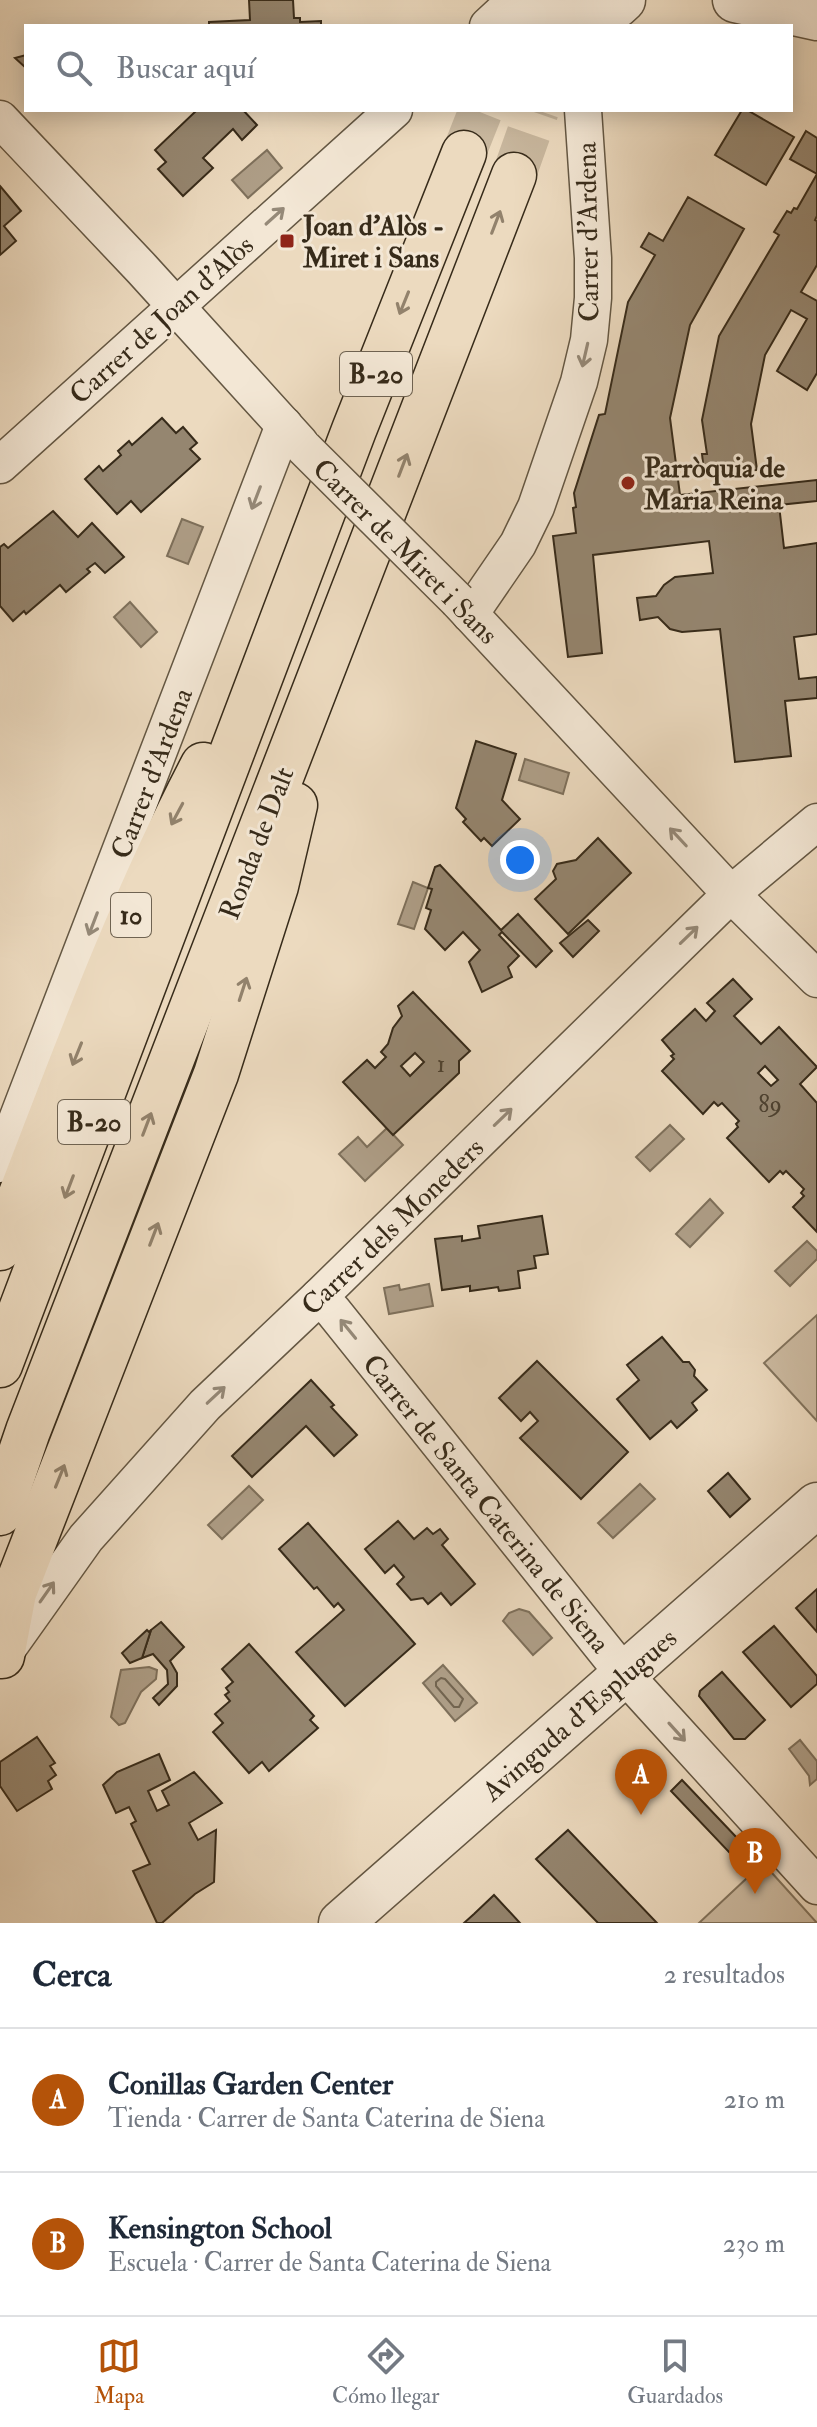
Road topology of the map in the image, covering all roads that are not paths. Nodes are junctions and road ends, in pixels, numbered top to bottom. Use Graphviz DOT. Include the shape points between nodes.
graph roads {
  1 [pos="518,0"];
  2 [pos="623,0"];
  3 [pos="735,0"];
  4 [pos="817,18"];
  5 [pos="490,24"];
  6 [pos="577,24"];
  7 [pos="392,112"];
  8 [pos="583,112"];
  9 [pos="0,119"];
  10 [pos="464,153"];
  11 [pos="514,175"];
  12 [pos="175,305"];
  13 [pos="294,436"];
  14 [pos="0,465"];
  15 [pos="291,596"];
  16 [pos="464,607"];
  17 [pos="320,680"];
  18 [pos="817,822"];
  19 [pos="731,894"];
  20 [pos="817,979"];
  21 [pos="0,1164"];
  22 [pos="0,1248"];
  23 [pos="319,1297"];
  24 [pos="0,1365"];
  25 [pos="817,1505"];
  26 [pos="0,1513"];
  27 [pos="1,1658"];
  28 [pos="624,1674"];
  29 [pos="817,1886"];
  30 [pos="341,1923"];
  1 -- 5 [label="street"];
  1 -- 6 [label="street" via="535,13"];
  2 -- 6 [label="street"];
  3 -- 4 [label="street"];
  12 -- 7 [label="street, Carrer de Joan d'Alòs, one-way"];
  8 -- 16 [label="street, Carrer d'Ardena, one-way" via="593,298 579,382 524,532 496,578"];
  9 -- 12 [label="street, Carrer de Miret i Sans"];
  10 -- 15 [label="highway, Ronda de Dalt / B-20, one-way"];
  17 -- 11 [label="highway, Ronda de Dalt / B-20, one-way"];
  12 -- 13 [label="street, Carrer de Miret i Sans"];
  12 -- 14 [label="street, Carrer de Joan d'Alòs"];
  13 -- 16 [label="street, Carrer de Miret i Sans, bridge"];
  13 -- 21 [label="street, Carrer d'Ardena, one-way"];
  15 -- 22 [label="highway, 10, one-way" via="167,832"];
  15 -- 24 [label="highway, Ronda de Dalt / B-20, one-way"];
  19 -- 16 [label="street, Carrer de Miret i Sans, one-way"];
  26 -- 17 [label="highway, Ronda de Dalt / B-20, one-way"];
  27 -- 17 [label="highway, one-way" via="14,1593 216,1074 276,886"];
  18 -- 19 [label="street, Carrer dels Moneders"];
  19 -- 20 [label="street, Carrer de Miret i Sans"];
  23 -- 19 [label="street, Carrer dels Moneders, one-way"];
  27 -- 23 [label="street, Carrer dels Moneders, one-way" via="86,1538 205,1405"];
  28 -- 23 [label="street, Carrer de Santa Caterina de Siena, one-way"];
  25 -- 28 [label="street, Avinguda d'Esplugues"];
  28 -- 29 [label="street, Carrer de Santa Caterina de Siena, one-way"];
  28 -- 30 [label="street, Avinguda d'Esplugues"];
}
